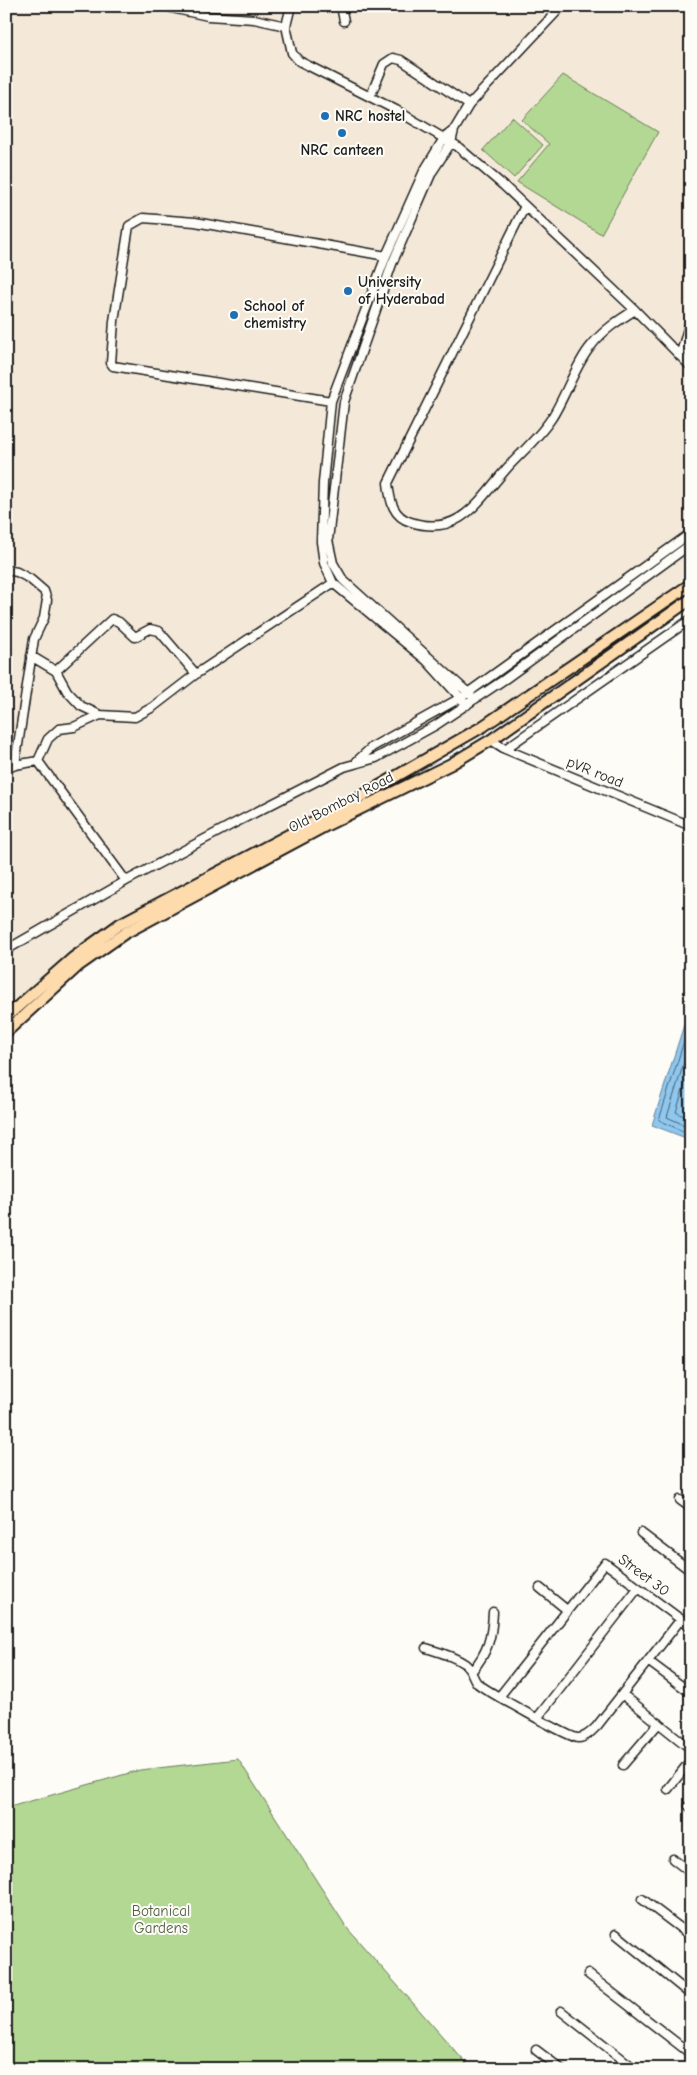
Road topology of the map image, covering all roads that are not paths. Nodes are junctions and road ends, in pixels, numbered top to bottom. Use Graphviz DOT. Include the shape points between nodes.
graph roads {
  1 [pos="162,6"];
  2 [pos="291,6"];
  3 [pos="341,6"];
  4 [pos="562,6"];
  5 [pos="344,21"];
  6 [pos="286,26"];
  7 [pos="370,97"];
  8 [pos="469,105"];
  9 [pos="448,141"];
  10 [pos="525,206"];
  11 [pos="386,256"];
  12 [pos="635,310"];
  13 [pos="691,318"];
  14 [pos="680,356"];
  15 [pos="691,367"];
  16 [pos="331,401"];
  17 [pos="691,533"];
  18 [pos="691,544"];
  19 [pos="6,570"];
  20 [pos="333,583"];
  21 [pos="691,584"];
  22 [pos="691,599"];
  23 [pos="691,619"];
  24 [pos="31,656"];
  25 [pos="56,671"];
  26 [pos="196,674"];
  27 [pos="469,692"];
  28 [pos="462,697"];
  29 [pos="475,700"];
  30 [pos="467,705"];
  31 [pos="100,715"];
  32 [pos="491,740"];
  33 [pos="505,749"];
  34 [pos="38,761"];
  35 [pos="356,762"];
  36 [pos="15,765"];
  37 [pos="6,769"];
  38 [pos="691,826"];
  39 [pos="126,881"];
  40 [pos="6,950"];
  41 [pos="6,1017"];
  42 [pos="6,1032"];
  43 [pos="680,1500"];
  44 [pos="691,1508"];
  45 [pos="641,1533"];
  46 [pos="691,1571"];
  47 [pos="540,1588"];
  48 [pos="638,1588"];
  49 [pos="567,1610"];
  50 [pos="493,1612"];
  51 [pos="681,1619"];
  52 [pos="691,1627"];
  53 [pos="426,1648"];
  54 [pos="648,1661"];
  55 [pos="472,1671"];
  56 [pos="691,1693"];
  57 [pos="622,1694"];
  58 [pos="499,1697"];
  59 [pos="538,1717"];
  60 [pos="659,1723"];
  61 [pos="691,1749"];
  62 [pos="691,1760"];
  63 [pos="623,1765"];
  64 [pos="668,1789"];
  65 [pos="673,1859"];
  66 [pos="691,1873"];
  67 [pos="642,1899"];
  68 [pos="616,1934"];
  69 [pos="691,1936"];
  70 [pos="588,1974"];
  71 [pos="691,1995"];
  72 [pos="561,2011"];
  73 [pos="536,2050"];
  74 [pos="691,2054"];
  75 [pos="561,2069"];
  76 [pos="635,2069"];
  1 -- 6 [label="street" via="208,16 254,19"];
  2 -- 6 [label="street"];
  3 -- 5 [label="street"];
  4 -- 8 [label="street"];
  6 -- 7 [label="street" via="292,53 300,62"];
  7 -- 8 [label="street" via="384,64 393,58 401,60"];
  7 -- 9 [label="street"];
  8 -- 9 [label="street"];
  9 -- 10 [label="street"];
  9 -- 11 [label="street" via="424,171"];
  9 -- 27 [label="street" via="392,264 344,402 329,548 343,580"];
  10 -- 12 [label="street"];
  10 -- 12 [label="street" via="388,484 390,499 403,520 422,526 446,525 470,511 532,444 551,418 589,347"];
  11 -- 16 [label="street"];
  11 -- 16 [label="street" via="195,222 143,218 129,226 114,321 113,366"];
  12 -- 14 [label="street"];
  13 -- 14 [label="street"];
  14 -- 15 [label="street"];
  16 -- 20 [label="street" via="321,542 324,563"];
  17 -- 27 [label="street"];
  18 -- 29 [label="street"];
  19 -- 24 [label="street" via="30,579 44,591 48,600"];
  20 -- 26 [label="street"];
  20 -- 28 [label="street" via="427,661"];
  21 -- 41 [label="main road, Old Bombay Road" via="482,727 355,800 120,924 73,958"];
  22 -- 32 [label="main road, Old Bombay Road"];
  23 -- 33 [label="street"];
  24 -- 25 [label="street"];
  24 -- 36 [label="street"];
  25 -- 26 [label="street" via="112,619 136,637 150,629 159,630"];
  25 -- 31 [label="street" via="80,706"];
  26 -- 31 [label="street" via="135,718"];
  27 -- 28 [label="street"];
  27 -- 29 [label="street"];
  28 -- 30 [label="street"];
  28 -- 35 [label="street" via="372,747"];
  29 -- 30 [label="street"];
  30 -- 35 [label="street" via="376,758"];
  31 -- 34 [label="street" via="74,727 59,729 48,739"];
  32 -- 33 [label="street, pVR road"];
  32 -- 42 [label="main road, Old Bombay Road" via="451,764 325,826 125,933 78,966"];
  33 -- 38 [label="street, pVR road"];
  34 -- 36 [label="street"];
  34 -- 39 [label="street"];
  35 -- 39 [label="street"];
  36 -- 37 [label="street"];
  39 -- 40 [label="street"];
  43 -- 44 [label="street"];
  45 -- 46 [label="street"];
  47 -- 49 [label="street"];
  48 -- 49 [label="street, Street 30" via="605,1563"];
  48 -- 51 [label="street, Street 30"];
  48 -- 59 [label="street"];
  49 -- 58 [label="street"];
  50 -- 55 [label="street" via="490,1643"];
  51 -- 52 [label="street, Street 30"];
  51 -- 54 [label="street"];
  53 -- 55 [label="street" via="457,1659"];
  54 -- 56 [label="street"];
  54 -- 57 [label="street"];
  55 -- 58 [label="street" via="478,1683"];
  57 -- 59 [label="street" via="597,1726 578,1738 564,1734"];
  57 -- 60 [label="street"];
  58 -- 59 [label="street"];
  60 -- 61 [label="street"];
  60 -- 63 [label="street"];
  62 -- 64 [label="street"];
  65 -- 66 [label="street"];
  67 -- 69 [label="street"];
  68 -- 71 [label="street"];
  70 -- 74 [label="street"];
  72 -- 76 [label="street"];
  73 -- 75 [label="street"];
}
